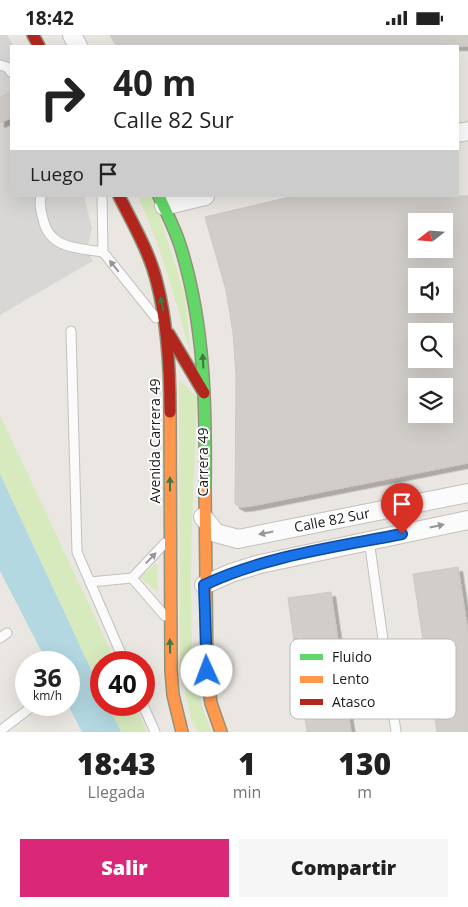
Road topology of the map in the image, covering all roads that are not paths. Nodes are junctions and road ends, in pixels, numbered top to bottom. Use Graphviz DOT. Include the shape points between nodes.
graph roads {
  1 [pos="41,197"];
  2 [pos="102,197"];
  3 [pos="120,197"];
  4 [pos="196,197"];
  5 [pos="162,201"];
  6 [pos="103,252"];
  7 [pos="71,331"];
  8 [pos="167,331"];
  9 [pos="204,393"];
  10 [pos="468,493"];
  11 [pos="203,517"];
  12 [pos="468,520"];
  13 [pos="170,538"];
  14 [pos="369,541"];
  15 [pos="132,578"];
  16 [pos="90,582"];
  17 [pos="204,585"];
  18 [pos="170,622"];
  19 [pos="383,639"];
  20 [pos="120,651"];
  21 [pos="173,695"];
  22 [pos="20,716"];
  23 [pos="148,716"];
  24 [pos="394,719"];
  25 [pos="0,731"];
  26 [pos="155,732"];
  27 [pos="182,732"];
  28 [pos="187,732"];
  29 [pos="221,732"];
  30 [pos="396,732"];
  1 -- 6 [label="lane" via="39,204 45,229 53,239 67,247"];
  2 -- 6 [label="lane"];
  8 -- 3 [label="main road, Avenida Carrera 49, one-way" via="148,254"];
  4 -- 5 [label="street"];
  9 -- 5 [label="main road, Carrera 49, one-way" via="201,335 194,294"];
  8 -- 6 [label="lane, one-way"];
  7 -- 16 [label="lane" via="77,551"];
  8 -- 9 [label="main road"];
  13 -- 8 [label="main road, Avenida Carrera 49, one-way"];
  9 -- 11 [label="main road, Carrera 49"];
  10 -- 11 [label="street, Calle 82 Sur, one-way" via="238,539 216,533"];
  11 -- 17 [label="main road, Carrera 49"];
  14 -- 12 [label="street, Calle 82 Sur, one-way"];
  15 -- 13 [label="lane, one-way"];
  13 -- 18 [label="main road, Avenida Carrera 49"];
  14 -- 17 [label="street, Calle 82 Sur" via="240,569"];
  14 -- 19 [label="lane"];
  15 -- 16 [label="lane"];
  15 -- 18 [label="lane"];
  16 -- 20 [label="lane"];
  17 -- 29 [label="main road, Carrera 49" via="208,688 212,712"];
  21 -- 18 [label="main road, Avenida Carrera 49, one-way"];
  21 -- 27 [label="main road"];
  21 -- 28 [label="main road"];
  22 -- 25 [label="lane"];
  23 -- 26 [label="lane"];
  24 -- 30 [label="lane"];
}
